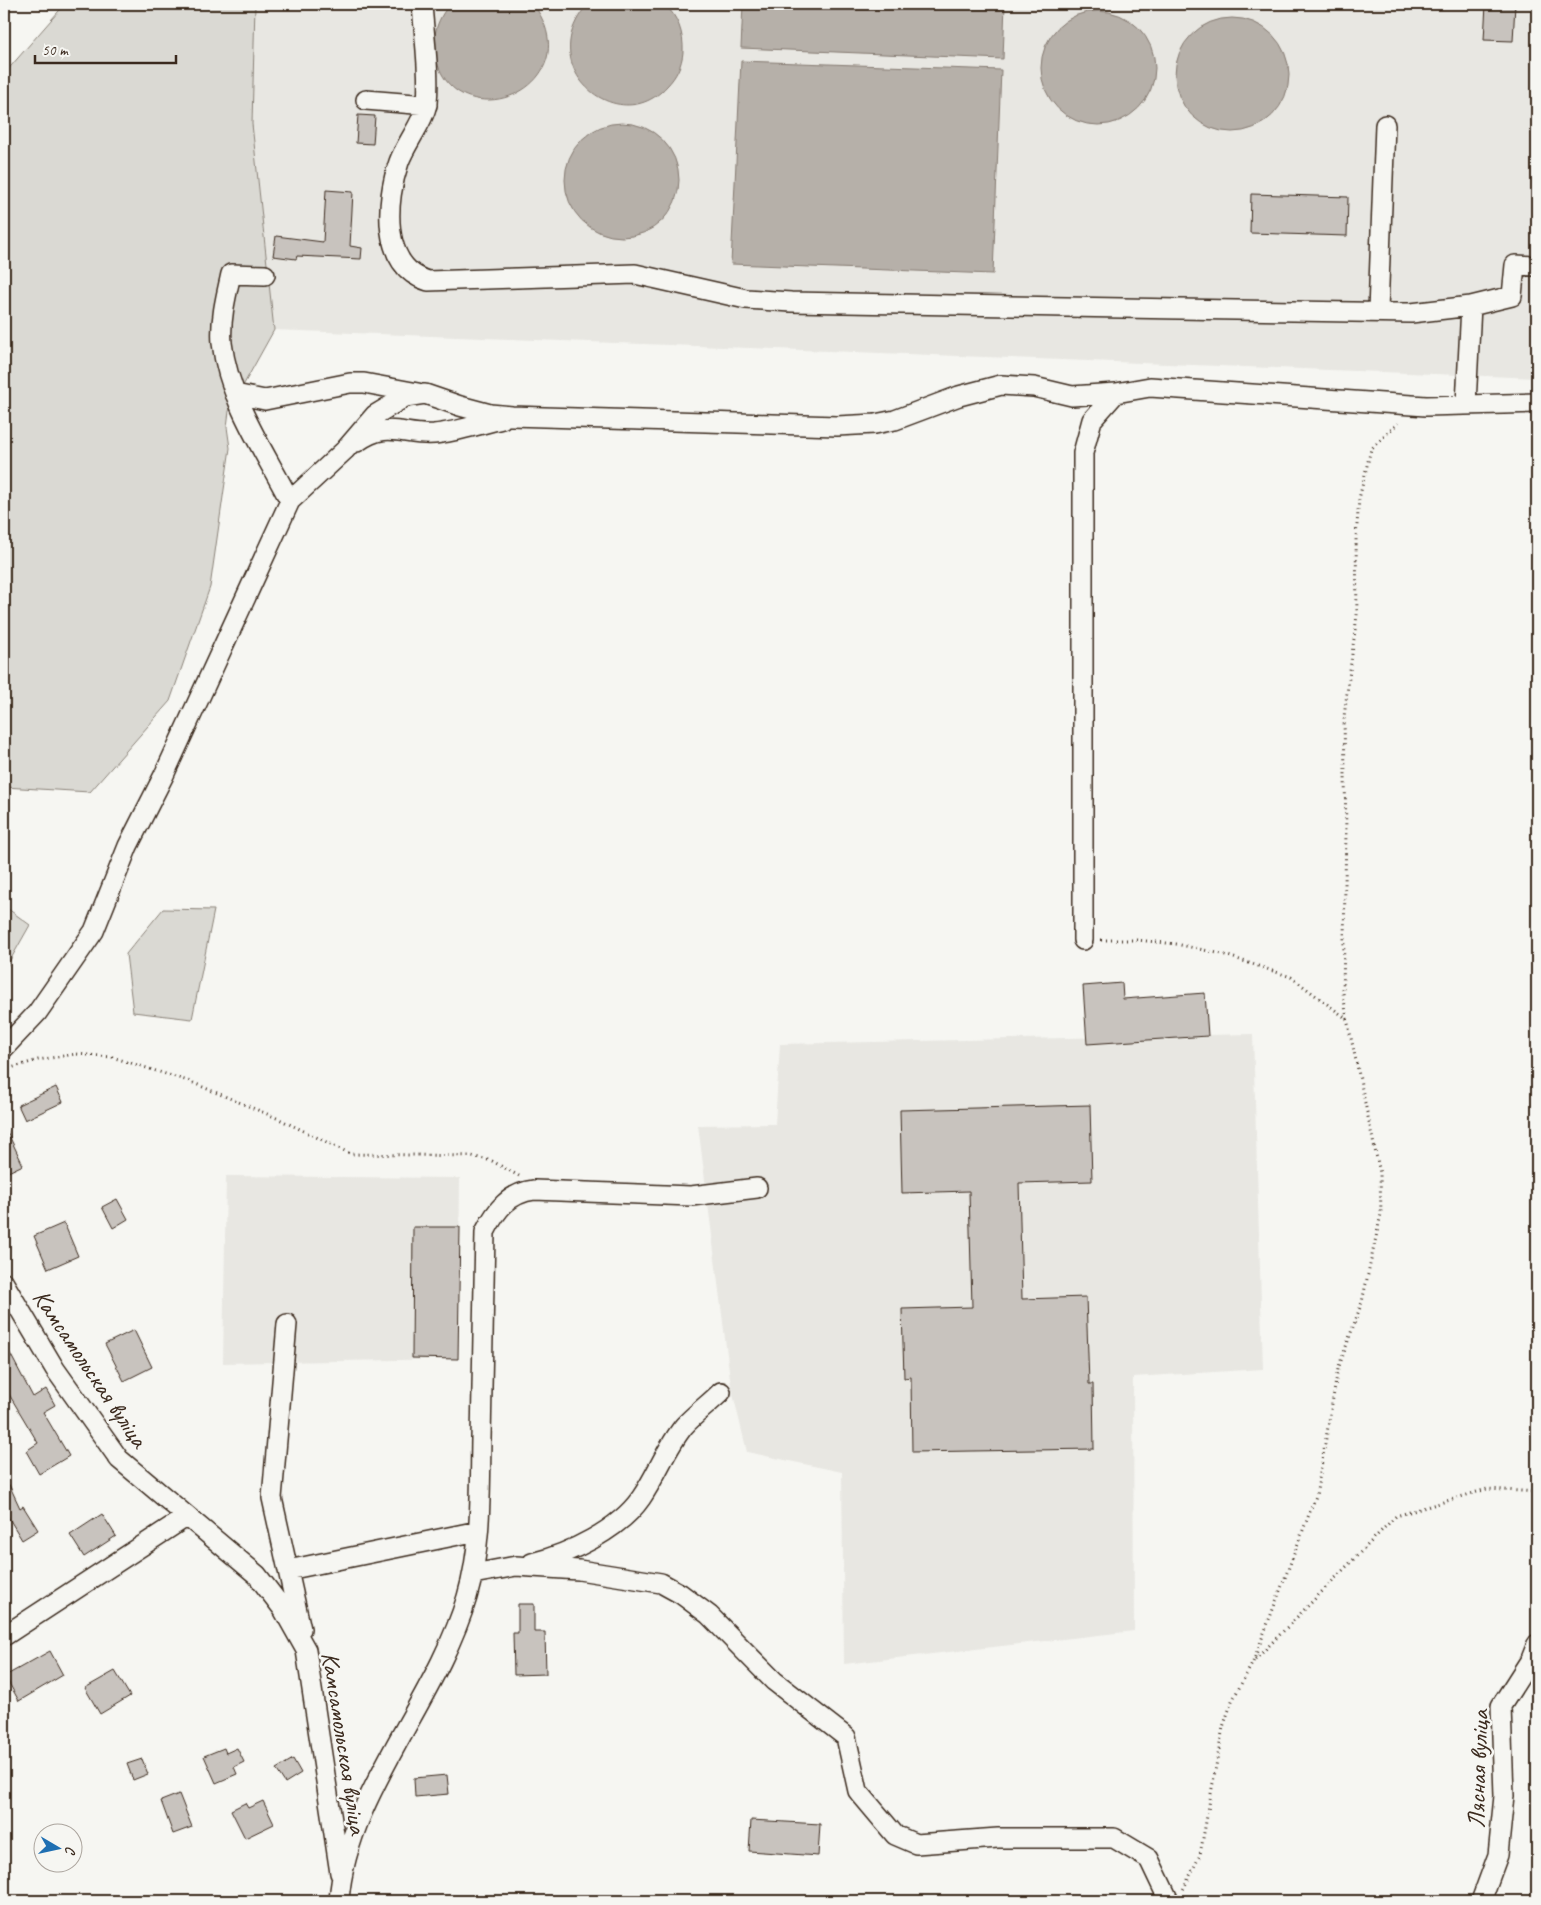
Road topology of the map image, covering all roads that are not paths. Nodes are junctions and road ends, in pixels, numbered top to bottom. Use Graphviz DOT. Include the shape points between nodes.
graph roads {
  1 [pos="422,4"];
  2 [pos="366,100"];
  3 [pos="427,105"];
  4 [pos="1385,125"];
  5 [pos="1537,266"];
  6 [pos="265,275"];
  7 [pos="1471,306"];
  8 [pos="1378,311"];
  9 [pos="1116,393"];
  10 [pos="235,394"];
  11 [pos="425,394"];
  12 [pos="1537,403"];
  13 [pos="1466,404"];
  14 [pos="512,416"];
  15 [pos="345,450"];
  16 [pos="290,500"];
  17 [pos="1083,940"];
  18 [pos="4,1048"];
  19 [pos="757,1188"];
  20 [pos="4,1283"];
  21 [pos="287,1324"];
  22 [pos="721,1392"];
  23 [pos="186,1517"];
  24 [pos="478,1530"];
  25 [pos="516,1566"];
  26 [pos="288,1570"];
  27 [pos="473,1574"];
  28 [pos="4,1636"];
  29 [pos="1537,1644"];
  30 [pos="306,1650"];
  31 [pos="341,1875"];
  32 [pos="1175,1897"];
  33 [pos="339,1901"];
  34 [pos="1480,1901"];
  1 -- 3 [label="street"];
  2 -- 3 [label="street"];
  3 -- 8 [label="street" via="399,161 392,188 390,236 406,270 428,281 635,274 746,299 791,302"];
  4 -- 8 [label="street"];
  5 -- 7 [label="street" via="1515,265 1512,296"];
  6 -- 10 [label="street" via="231,274 222,341 228,377"];
  7 -- 8 [label="street" via="1411,313"];
  7 -- 13 [label="street"];
  9 -- 13 [label="street" via="1150,386 1426,406"];
  9 -- 14 [label="street" via="1072,396 1034,387 1001,386 959,396 895,420 837,426"];
  9 -- 17 [label="street" via="1092,420 1083,453"];
  10 -- 11 [label="street" via="265,400 350,383"];
  10 -- 16 [label="street"];
  11 -- 14 [label="street" via="490,414"];
  11 -- 15 [label="street" via="405,397 375,415"];
  12 -- 13 [label="street"];
  14 -- 15 [label="street" via="432,434 388,429 368,435"];
  15 -- 16 [label="street"];
  16 -- 18 [label="street" via="128,846 94,931 37,1013"];
  19 -- 24 [label="street, Камсамольская вуліца" via="691,1196 534,1190 515,1195 496,1211 485,1232"];
  20 -- 23 [label="street, Камсамольская вуліца" via="55,1369 119,1459"];
  21 -- 26 [label="street" via="272,1498"];
  22 -- 25 [label="street" via="684,1426 641,1498 607,1530 548,1559"];
  23 -- 28 [label="street"];
  23 -- 30 [label="street, Камсамольская вуліца" via="256,1575 283,1609"];
  24 -- 26 [label="street"];
  24 -- 27 [label="street, Камсамольская вуліца"];
  25 -- 27 [label="street"];
  25 -- 32 [label="street" via="579,1570 637,1579 660,1583 681,1594 709,1615 774,1681 846,1737 858,1791 895,1835 916,1844 998,1838 1114,1838 1149,1859"];
  26 -- 30 [label="street"];
  27 -- 31 [label="street, Камсамольская вуліца" via="459,1621 438,1669 367,1801"];
  29 -- 34 [label="street, Лясная вуліца" via="1501,1706 1504,1796 1498,1855"];
  30 -- 31 [label="street, Камсамольская вуліца"];
  31 -- 33 [label="street, Камсамольская вуліца"];
}
